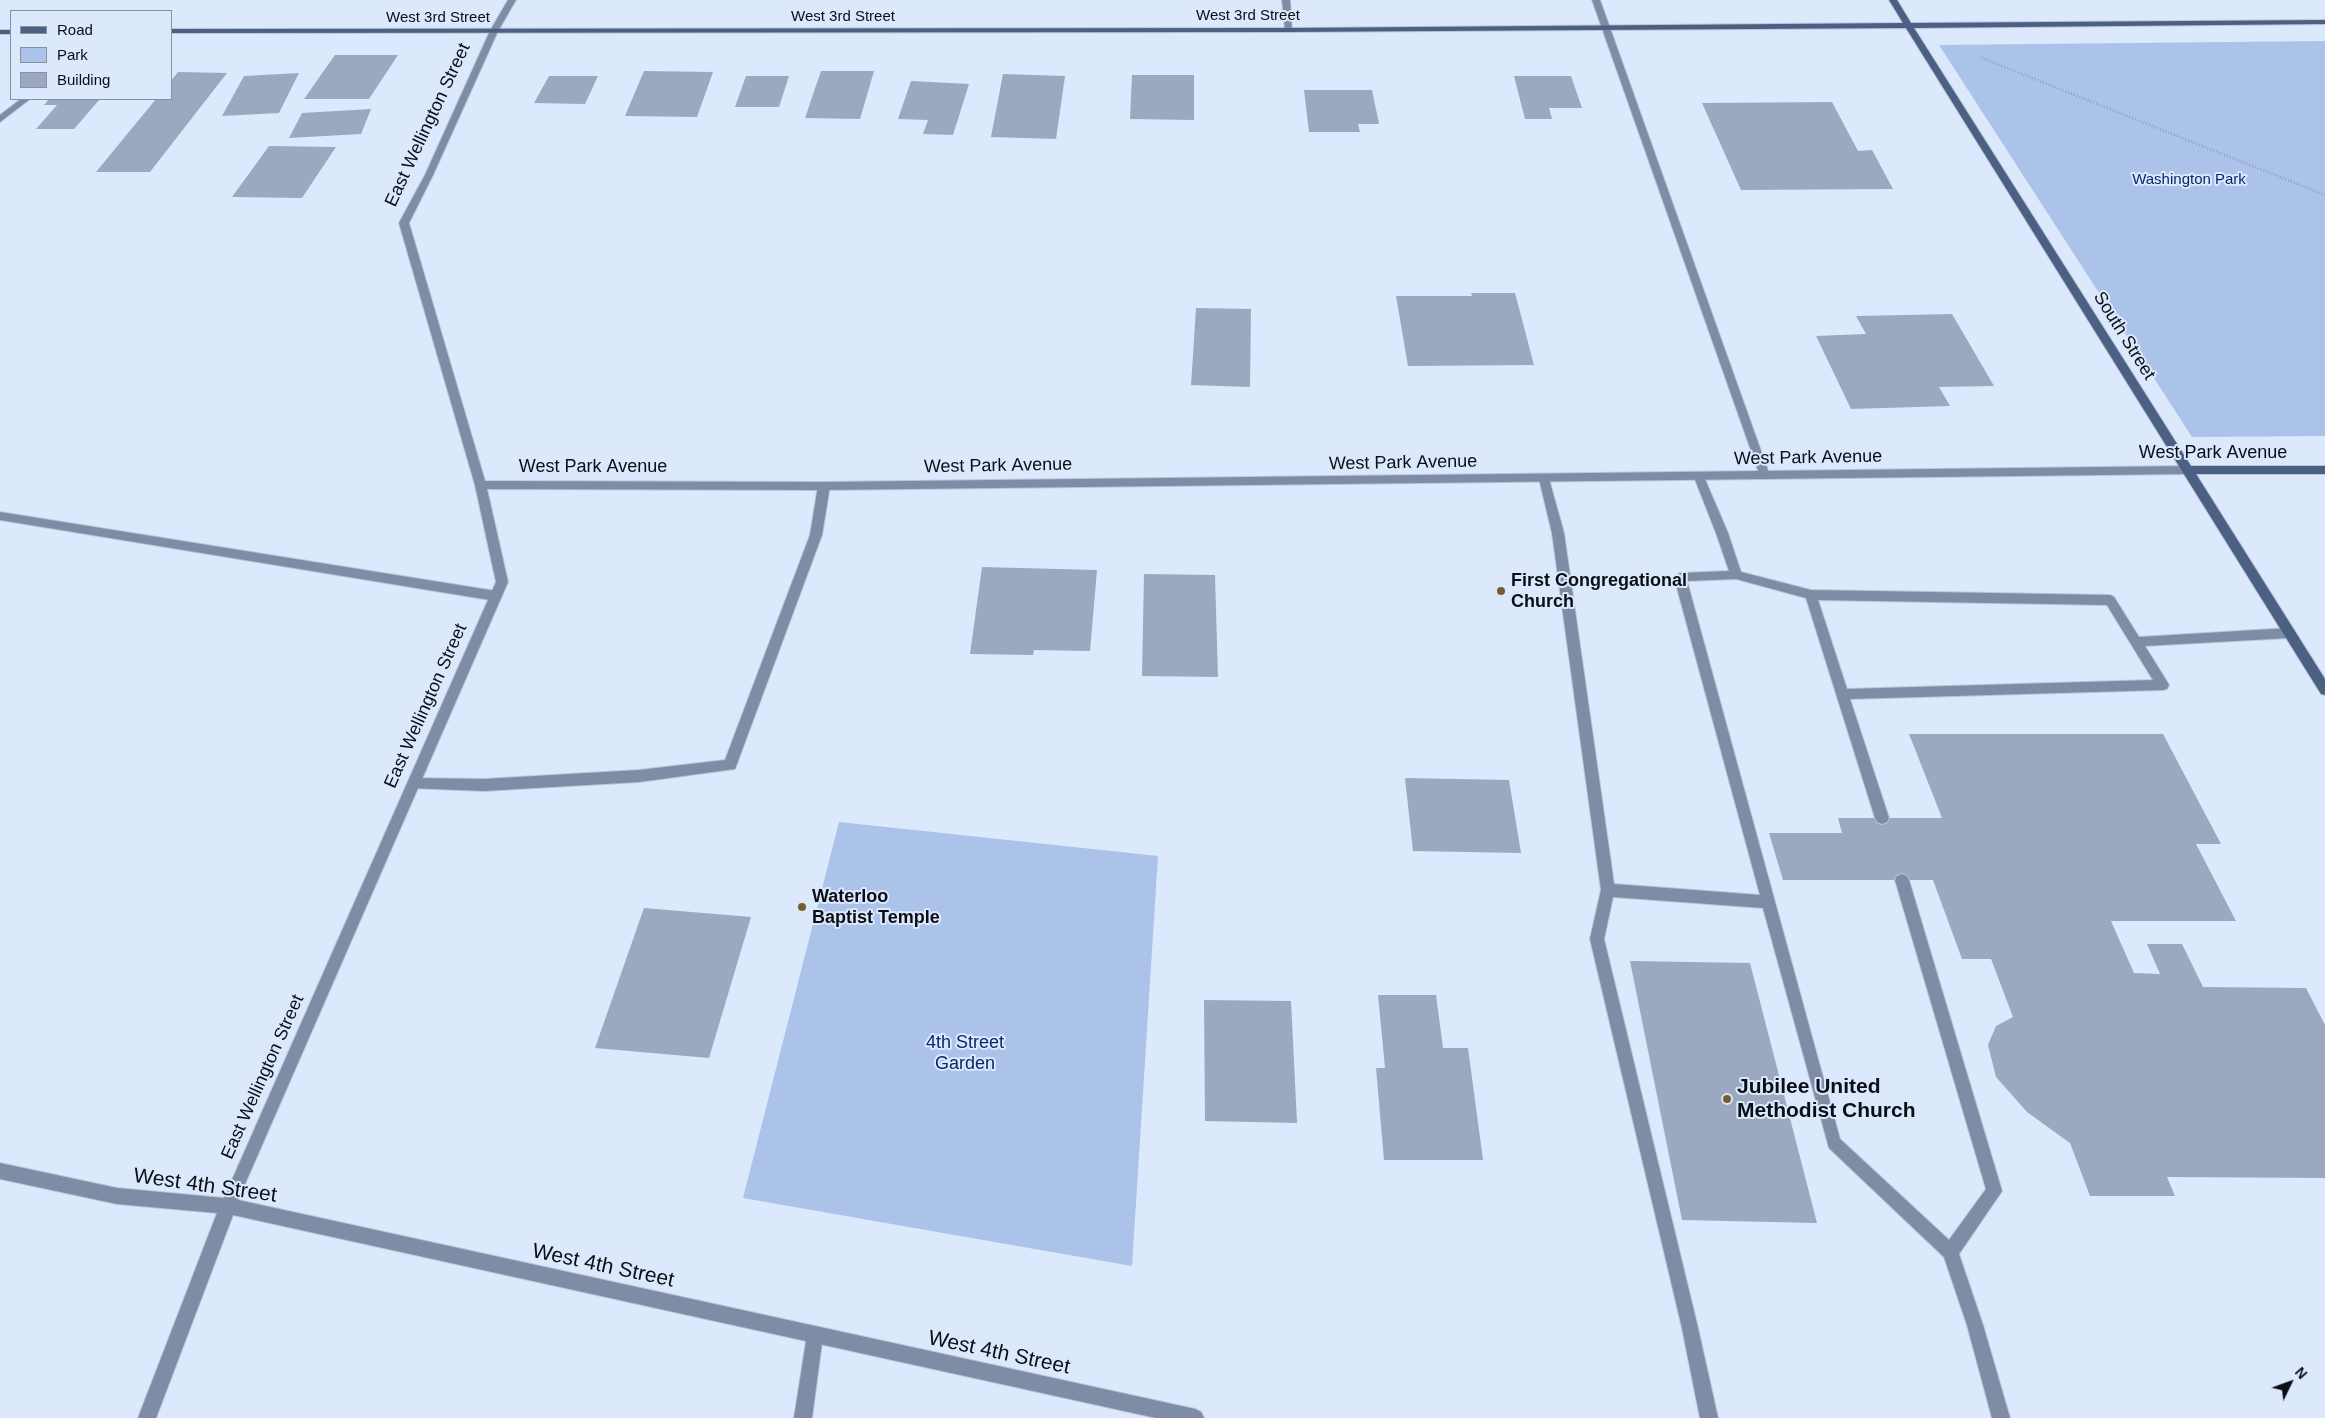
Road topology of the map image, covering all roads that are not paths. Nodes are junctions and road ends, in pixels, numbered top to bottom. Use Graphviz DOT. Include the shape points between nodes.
graph roads {
  1 [pos="512,0"];
  2 [pos="1286,0"];
  3 [pos="1596,0"];
  4 [pos="1893,0"];
  5 [pos="2325,22"];
  6 [pos="1908,24"];
  7 [pos="1607,27"];
  8 [pos="1289,30"];
  9 [pos="494,31"];
  10 [pos="172,32"];
  11 [pos="25,100"];
  12 [pos="0,119"];
  13 [pos="2188,470"];
  14 [pos="2325,470"];
  15 [pos="1765,476"];
  16 [pos="1699,477"];
  17 [pos="1544,479"];
  18 [pos="481,485"];
  19 [pos="824,486"];
  20 [pos="0,517"];
  21 [pos="1736,575"];
  22 [pos="1811,595"];
  23 [pos="496,596"];
  24 [pos="2289,633"];
  25 [pos="2136,642"];
  26 [pos="2325,690"];
  27 [pos="1841,694"];
  28 [pos="414,784"];
  29 [pos="1882,818"];
  30 [pos="1902,880"];
  31 [pos="1608,890"];
  32 [pos="1769,902"];
  33 [pos="0,1171"];
  34 [pos="228,1206"];
  35 [pos="1950,1252"];
  36 [pos="815,1335"];
  37 [pos="147,1418"];
  38 [pos="803,1418"];
  39 [pos="1195,1418"];
  40 [pos="1708,1418"];
  41 [pos="2001,1418"];
  1 -- 9 [label="street, East Wellington Street"];
  2 -- 8 [label="street"];
  3 -- 7 [label="street"];
  4 -- 6 [label="street, South Street"];
  5 -- 6 [label="street, West 3rd Street"];
  6 -- 7 [label="street, West 3rd Street"];
  6 -- 13 [label="street, South Street"];
  7 -- 8 [label="street, West 3rd Street"];
  7 -- 15 [label="street"];
  8 -- 9 [label="street, West 3rd Street"];
  9 -- 10 [label="street, West 3rd Street"];
  9 -- 18 [label="street, East Wellington Street" via="404,223"];
  11 -- 12 [label="street"];
  13 -- 14 [label="street, West Park Avenue"];
  13 -- 15 [label="street, West Park Avenue"];
  13 -- 24 [label="street, South Street"];
  15 -- 16 [label="street, West Park Avenue"];
  16 -- 17 [label="street, West Park Avenue"];
  16 -- 21 [label="street"];
  17 -- 19 [label="street, West Park Avenue"];
  17 -- 31 [label="street" via="1558,533"];
  18 -- 19 [label="street, West Park Avenue"];
  18 -- 23 [label="street, East Wellington Street" via="502,582"];
  19 -- 28 [label="street" via="816,535 730,765 639,776 493,784"];
  20 -- 23 [label="street"];
  21 -- 22 [label="street"];
  21 -- 32 [label="street" via="1680,577"];
  22 -- 25 [label="street" via="2110,600"];
  22 -- 27 [label="street"];
  23 -- 28 [label="street, East Wellington Street"];
  24 -- 25 [label="street"];
  24 -- 26 [label="street, South Street"];
  25 -- 27 [label="street" via="2163,686"];
  27 -- 29 [label="street"];
  28 -- 34 [label="street, East Wellington Street"];
  30 -- 35 [label="street" via="1994,1191"];
  31 -- 32 [label="street"];
  31 -- 40 [label="street" via="1597,939 1690,1328"];
  32 -- 35 [label="street" via="1834,1143"];
  33 -- 34 [label="street, West 4th Street" via="117,1196"];
  34 -- 36 [label="street, West 4th Street"];
  34 -- 37 [label="street, East Wellington Street"];
  35 -- 41 [label="street"];
  36 -- 38 [label="street"];
  36 -- 39 [label="street, West 4th Street"];
}
